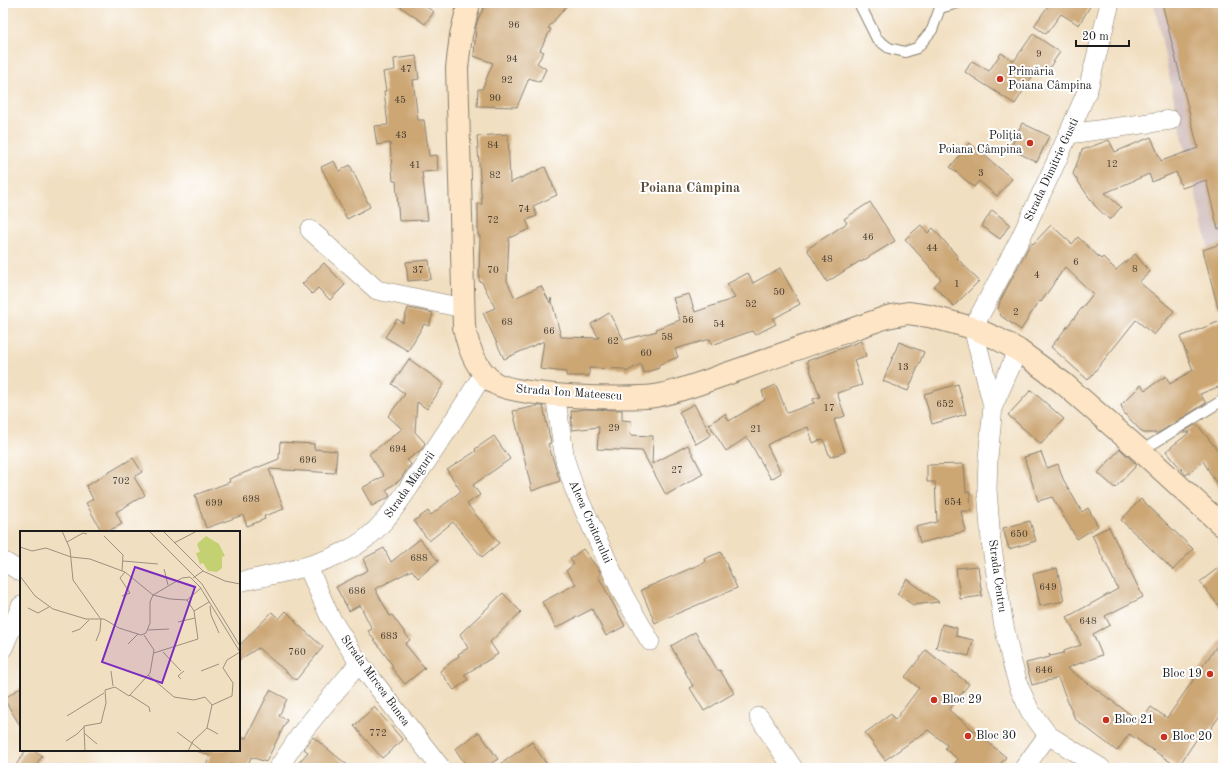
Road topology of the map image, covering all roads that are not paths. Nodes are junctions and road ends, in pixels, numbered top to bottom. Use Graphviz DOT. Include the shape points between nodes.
graph roads {
  1 [pos="469,3"];
  2 [pos="859,3"];
  3 [pos="958,3"];
  4 [pos="1110,3"];
  5 [pos="1171,120"];
  6 [pos="1069,134"];
  7 [pos="310,230"];
  8 [pos="463,308"];
  9 [pos="973,328"];
  10 [pos="1018,350"];
  11 [pos="484,373"];
  12 [pos="555,394"];
  13 [pos="1223,400"];
  14 [pos="993,406"];
  15 [pos="1141,451"];
  16 [pos="1223,526"];
  17 [pos="3,561"];
  18 [pos="308,567"];
  19 [pos="20,571"];
  20 [pos="240,582"];
  21 [pos="20,608"];
  22 [pos="650,641"];
  23 [pos="3,648"];
  24 [pos="359,663"];
  25 [pos="759,716"];
  26 [pos="1048,735"];
  27 [pos="278,768"];
  28 [pos="441,768"];
  29 [pos="793,768"];
  30 [pos="1024,768"];
  31 [pos="1101,768"];
  1 -- 8 [label="main road, Strada Ion Mateescu" via="461,35 458,68"];
  2 -- 3 [label="lane" via="877,39 889,48 905,52 917,48 932,30 940,8"];
  4 -- 6 [label="street, Strada Dimitrie Gusti" via="1088,89"];
  5 -- 6 [label="street"];
  6 -- 9 [label="street, Strada Dimitrie Gusti" via="1020,239"];
  7 -- 8 [label="street" via="377,290"];
  8 -- 11 [label="main road, Strada Ion Mateescu" via="467,343 472,356"];
  9 -- 10 [label="main road"];
  9 -- 12 [label="main road, Strada Ion Mateescu" via="908,313 888,317 656,396 614,398"];
  9 -- 14 [label="street"];
  10 -- 14 [label="street"];
  10 -- 15 [label="main road" via="1063,384"];
  11 -- 12 [label="main road, Strada Ion Mateescu" via="493,382 507,388"];
  11 -- 18 [label="street, Strada Măgurii" via="387,520 348,551"];
  12 -- 22 [label="street, Aleea Croitorului" via="565,460 574,488 621,591"];
  13 -- 15 [label="lane"];
  14 -- 26 [label="street, Strada Centru" via="987,489 991,541 1004,621 1019,688 1030,711"];
  15 -- 16 [label="main road"];
  17 -- 19 [label="street"];
  18 -- 20 [label="street, Strada Măgurii"];
  18 -- 24 [label="street, Strada Mircea Bunea" via="330,617"];
  21 -- 23 [label="street"];
  24 -- 27 [label="street" via="303,731"];
  24 -- 28 [label="street, Strada Mircea Bunea"];
  25 -- 29 [label="street"];
  26 -- 30 [label="street"];
  26 -- 31 [label="street, Strada Centru"];
}
